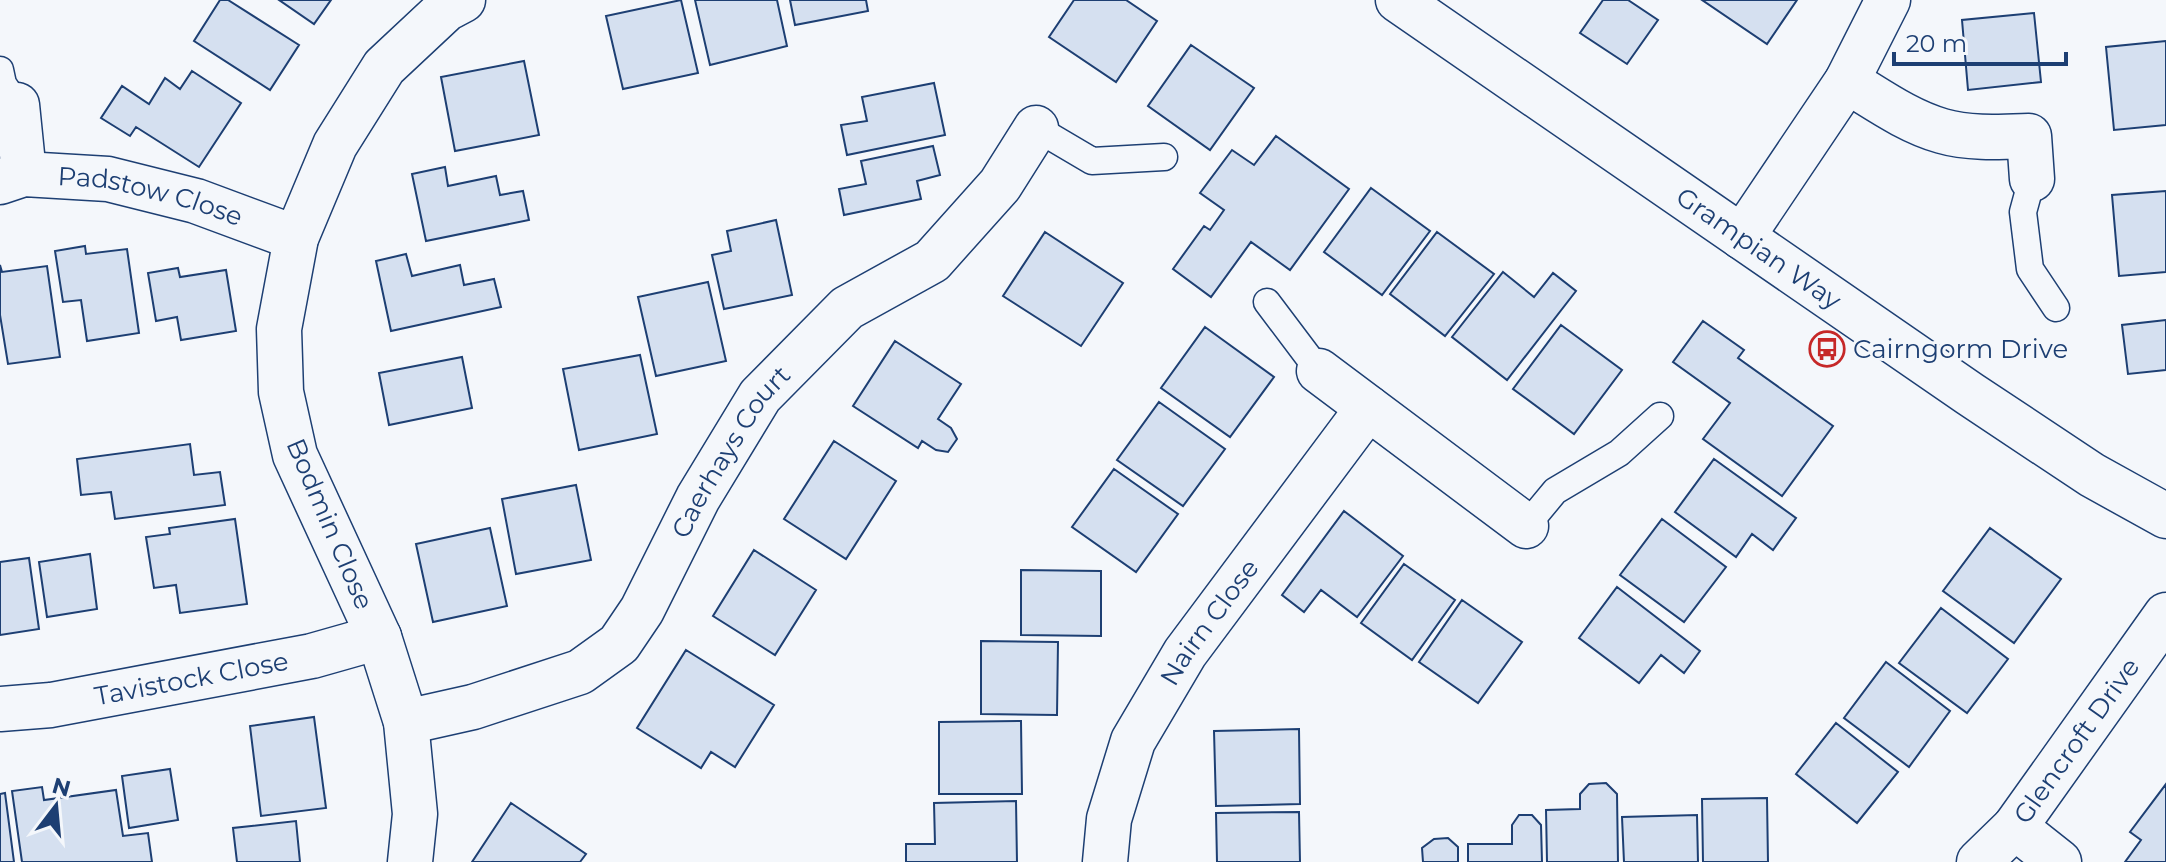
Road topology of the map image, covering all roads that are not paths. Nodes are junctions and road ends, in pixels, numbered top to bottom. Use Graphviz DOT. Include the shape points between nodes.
graph roads {
  1 [pos="463,0"];
  2 [pos="1398,0"];
  3 [pos="1888,0"];
  4 [pos="1847,81"];
  5 [pos="9,87"];
  6 [pos="1036,128"];
  7 [pos="1164,157"];
  8 [pos="12,178"];
  9 [pos="2032,179"];
  10 [pos="1742,237"];
  11 [pos="296,238"];
  12 [pos="1267,302"];
  13 [pos="2056,308"];
  14 [pos="1319,371"];
  15 [pos="1368,408"];
  16 [pos="1660,416"];
  17 [pos="2166,516"];
  18 [pos="1526,526"];
  19 [pos="2166,615"];
  20 [pos="379,637"];
  21 [pos="0,709"];
  22 [pos="406,722"];
  23 [pos="2015,827"];
  24 [pos="410,862"];
  25 [pos="1105,862"];
  26 [pos="1979,862"];
  27 [pos="2059,862"];
  1 -- 11 [label="street, Bodmin Close" via="446,9 384,67 335,145"];
  2 -- 10 [label="street, Grampian Way"];
  3 -- 4 [label="street"];
  4 -- 9 [label="street" via="1942,131 2029,136"];
  4 -- 10 [label="street"];
  5 -- 8 [label="street"];
  6 -- 7 [label="lane" via="1092,161"];
  6 -- 22 [label="street, Caerhays Court" via="1000,185 932,261 847,308 760,396 619,644 580,672 473,707"];
  8 -- 11 [label="street, Padstow Close" via="108,179 196,201"];
  9 -- 13 [label="lane" via="2023,212 2030,269"];
  10 -- 17 [label="street, Grampian Way" via="2092,475"];
  11 -- 20 [label="street, Bodmin Close" via="279,329 281,392 295,455"];
  12 -- 14 [label="lane"];
  14 -- 15 [label="street"];
  15 -- 18 [label="street"];
  15 -- 25 [label="street, Nairn Close" via="1185,653 1133,741 1109,819"];
  16 -- 18 [label="lane" via="1619,453 1555,491"];
  19 -- 23 [label="street, Glencroft Drive"];
  20 -- 21 [label="street, Tavistock Close" via="296,659 51,705"];
  20 -- 22 [label="street, Bodmin Close"];
  22 -- 24 [label="street, Bodmin Close" via="415,814"];
  23 -- 26 [label="street, Glencroft Drive"];
  23 -- 27 [label="street"];
}
